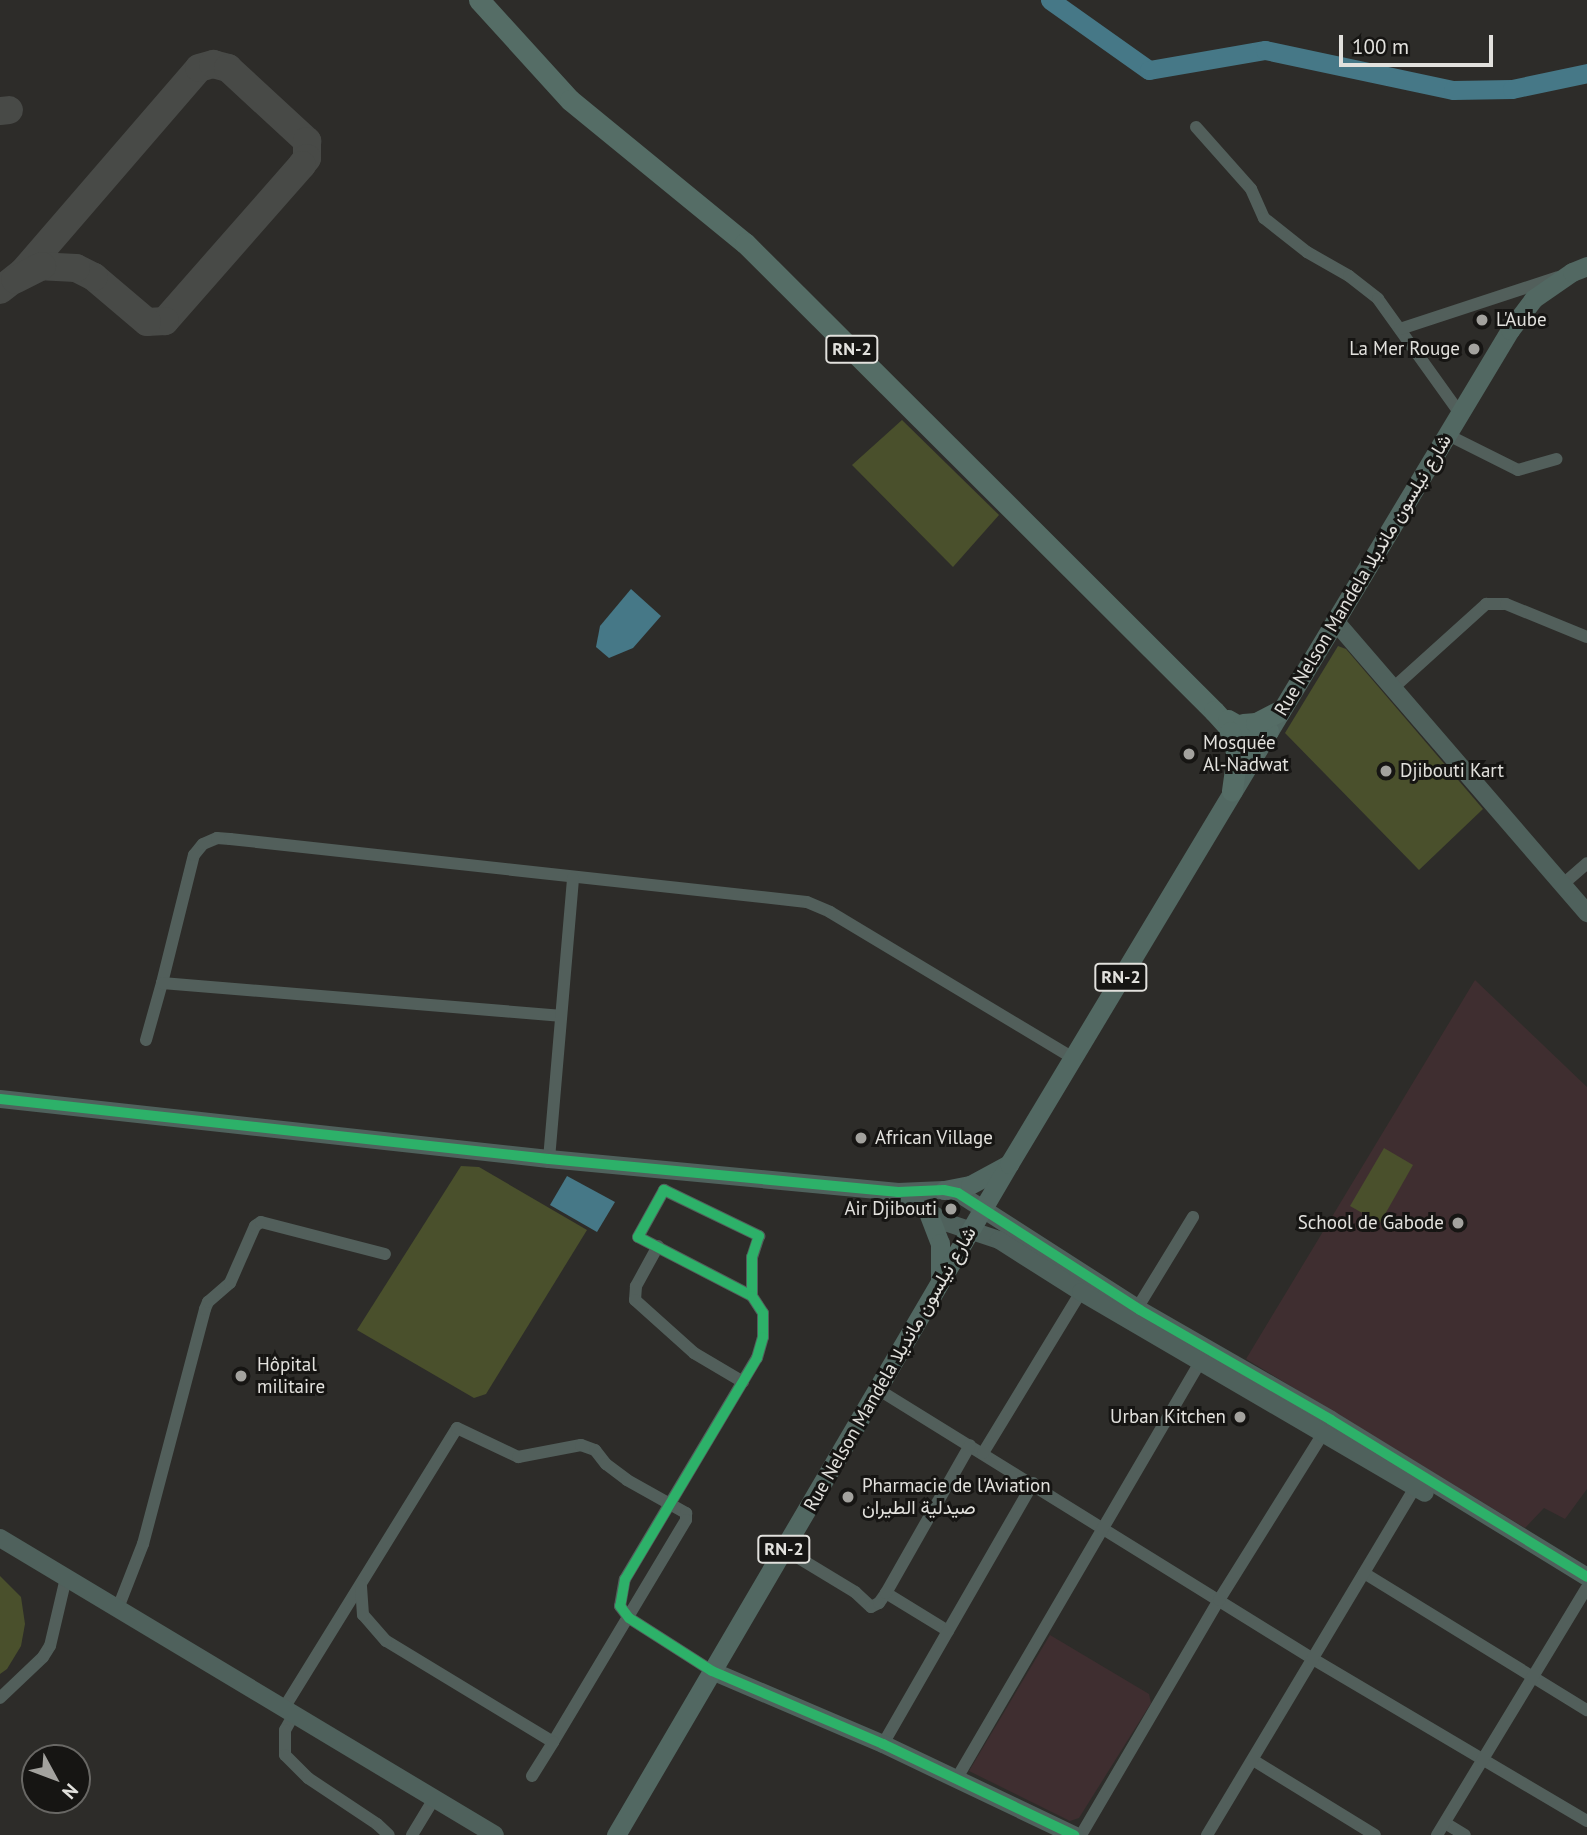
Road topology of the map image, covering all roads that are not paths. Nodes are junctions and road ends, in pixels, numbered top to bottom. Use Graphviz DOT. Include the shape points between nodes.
graph roads {
  1 [pos="479,0"];
  2 [pos="1196,127"];
  3 [pos="1579,269"];
  4 [pos="1400,329"];
  5 [pos="1461,415"];
  6 [pos="1448,435"];
  7 [pos="1556,458"];
  8 [pos="1335,621"];
  9 [pos="1587,637"];
  10 [pos="1392,689"];
  11 [pos="1280,711"];
  12 [pos="1224,720"];
  13 [pos="1268,731"];
  14 [pos="1253,754"];
  15 [pos="1232,791"];
  16 [pos="1587,863"];
  17 [pos="573,878"];
  18 [pos="1562,885"];
  19 [pos="1587,913"];
  20 [pos="162,983"];
  21 [pos="560,1016"];
  22 [pos="146,1040"];
  23 [pos="1073,1058"];
  24 [pos="0,1099"];
  25 [pos="548,1159"];
  26 [pos="1009,1164"];
  27 [pos="944,1190"];
  28 [pos="898,1192"];
  29 [pos="983,1210"];
  30 [pos="929,1214"];
  31 [pos="1192,1217"];
  32 [pos="972,1230"];
  33 [pos="658,1246"];
  34 [pos="386,1254"];
  35 [pos="940,1286"];
  36 [pos="1082,1292"];
  37 [pos="752,1296"];
  38 [pos="1133,1314"];
  39 [pos="1205,1354"];
  40 [pos="743,1382"];
  41 [pos="879,1390"];
  42 [pos="1327,1426"];
  43 [pos="970,1445"];
  44 [pos="983,1453"];
  45 [pos="1419,1481"];
  46 [pos="1033,1483"];
  47 [pos="670,1502"];
  48 [pos="1103,1529"];
  49 [pos="0,1538"];
  50 [pos="784,1549"];
  51 [pos="1364,1573"];
  52 [pos="1587,1577"];
  53 [pos="66,1578"];
  54 [pos="361,1586"];
  55 [pos="1587,1589"];
  56 [pos="886,1593"];
  57 [pos="1219,1600"];
  58 [pos="118,1608"];
  59 [pos="629,1618"];
  60 [pos="948,1631"];
  61 [pos="1313,1659"];
  62 [pos="712,1671"];
  63 [pos="1534,1678"];
  64 [pos="0,1698"];
  65 [pos="1587,1710"];
  66 [pos="289,1711"];
  67 [pos="552,1742"];
  68 [pos="883,1744"];
  69 [pos="1253,1760"];
  70 [pos="1482,1762"];
  71 [pos="532,1776"];
  72 [pos="957,1778"];
  73 [pos="435,1797"];
  74 [pos="631,1814"];
  75 [pos="1587,1821"];
  76 [pos="1445,1823"];
  77 [pos="389,1835"];
  78 [pos="412,1835"];
  79 [pos="495,1835"];
  80 [pos="616,1835"];
  81 [pos="625,1835"];
  82 [pos="1073,1835"];
  83 [pos="1081,1835"];
  84 [pos="1208,1835"];
  85 [pos="1376,1835"];
  86 [pos="1437,1835"];
  87 [pos="1465,1835"];
  1 -- 12 [label="highway, RN-2" via="570,100 745,243"];
  2 -- 4 [label="street" via="1251,189 1264,218 1307,253 1349,276 1378,299"];
  3 -- 4 [label="street"];
  3 -- 5 [label="main road, Rue Nelson Mandela شارع نيلسون مانديلا" via="1522,311"];
  4 -- 5 [label="street"];
  5 -- 6 [label="main road, Rue Nelson Mandela شارع نيلسون مانديلا"];
  6 -- 7 [label="street" via="1518,470"];
  6 -- 8 [label="main road, Rue Nelson Mandela شارع نيلسون مانديلا"];
  8 -- 10 [label="street"];
  8 -- 11 [label="main road, Rue Nelson Mandela شارع نيلسون مانديلا"];
  9 -- 10 [label="street" via="1506,604 1486,604"];
  10 -- 18 [label="street"];
  11 -- 12 [label="highway" via="1249,724"];
  11 -- 13 [label="main road, Rue Nelson Mandela شارع نيلسون مانديلا"];
  12 -- 13 [label="highway, RN-2" via="1245,730"];
  12 -- 14 [label="highway, RN-2"];
  12 -- 15 [label="highway" via="1237,755"];
  13 -- 14 [label="main road, Rue Nelson Mandela شارع نيلسون مانديلا"];
  14 -- 15 [label="main road, Rue Nelson Mandela شارع نيلسون مانديلا / RN-2"];
  15 -- 23 [label="main road, Rue Nelson Mandela شارع نيلسون مانديلا / RN-2"];
  16 -- 18 [label="street"];
  17 -- 20 [label="street" via="217,838 194,855"];
  17 -- 21 [label="street"];
  17 -- 23 [label="street" via="807,902"];
  18 -- 19 [label="street"];
  20 -- 21 [label="street"];
  20 -- 22 [label="street"];
  21 -- 25 [label="street"];
  23 -- 26 [label="main road, Rue Nelson Mandela شارع نيلسون مانديلا / RN-2"];
  24 -- 25 [label="street"];
  25 -- 28 [label="street"];
  26 -- 27 [label="main road" via="970,1185"];
  26 -- 29 [label="main road, Rue Nelson Mandela شارع نيلسون مانديلا / RN-2"];
  27 -- 28 [label="street"];
  27 -- 29 [label="street" via="964,1196"];
  28 -- 30 [label="street"];
  29 -- 32 [label="main road, Rue Nelson Mandela شارع نيلسون مانديلا / RN-2"];
  29 -- 38 [label="street"];
  30 -- 32 [label="street"];
  30 -- 35 [label="main road" via="940,1243"];
  31 -- 38 [label="street"];
  32 -- 35 [label="main road, Rue Nelson Mandela شارع نيلسون مانديلا / RN-2"];
  32 -- 36 [label="street" via="999,1240"];
  33 -- 37 [label="street"];
  33 -- 37 [label="street" via="638,1237 664,1191 759,1236 752,1257"];
  33 -- 40 [label="street" via="636,1286 635,1300 694,1353"];
  34 -- 58 [label="street" via="261,1222 255,1226 230,1283 205,1309 143,1544"];
  35 -- 41 [label="main road, Rue Nelson Mandela شارع نيلسون مانديلا / RN-2"];
  36 -- 38 [label="street"];
  36 -- 44 [label="street"];
  37 -- 40 [label="street" via="763,1314 763,1337"];
  38 -- 39 [label="street"];
  39 -- 42 [label="street"];
  39 -- 48 [label="street"];
  40 -- 47 [label="street"];
  41 -- 43 [label="street"];
  41 -- 50 [label="main road, Rue Nelson Mandela شارع نيلسون مانديلا / RN-2"];
  42 -- 45 [label="street"];
  42 -- 57 [label="street"];
  43 -- 44 [label="street"];
  43 -- 56 [label="street"];
  44 -- 46 [label="street"];
  45 -- 51 [label="street"];
  45 -- 52 [label="street"];
  45 -- 55 [label="street"];
  46 -- 48 [label="street"];
  46 -- 60 [label="street"];
  47 -- 54 [label="street" via="627,1480 595,1451 581,1445 518,1457 457,1429"];
  47 -- 59 [label="street" via="625,1579 620,1606"];
  47 -- 59 [label="street" via="686,1513 686,1520"];
  48 -- 57 [label="street"];
  48 -- 72 [label="street"];
  49 -- 53 [label="street"];
  50 -- 56 [label="street" via="855,1592 871,1607"];
  50 -- 62 [label="main road, Rue Nelson Mandela شارع نيلسون مانديلا / RN-2"];
  51 -- 61 [label="street"];
  51 -- 63 [label="street"];
  53 -- 58 [label="street"];
  53 -- 64 [label="street" via="50,1646"];
  54 -- 66 [label="street"];
  54 -- 67 [label="street" via="363,1615 386,1642"];
  55 -- 63 [label="street"];
  56 -- 60 [label="street"];
  57 -- 61 [label="street"];
  57 -- 83 [label="street"];
  58 -- 66 [label="street"];
  59 -- 62 [label="street"];
  59 -- 67 [label="street"];
  60 -- 68 [label="street"];
  61 -- 69 [label="street"];
  61 -- 70 [label="street"];
  62 -- 68 [label="street"];
  62 -- 74 [label="main road, Rue Nelson Mandela شارع نيلسون مانديلا / RN-2"];
  63 -- 65 [label="street"];
  63 -- 70 [label="street"];
  66 -- 73 [label="street"];
  66 -- 77 [label="street" via="285,1755 308,1779"];
  67 -- 71 [label="street"];
  68 -- 72 [label="street"];
  69 -- 84 [label="street"];
  69 -- 85 [label="street"];
  70 -- 75 [label="street"];
  70 -- 76 [label="street"];
  72 -- 82 [label="street"];
  73 -- 78 [label="street"];
  73 -- 79 [label="street"];
  74 -- 80 [label="main road, Rue Nelson Mandela شارع نيلسون مانديلا / RN-2"];
  74 -- 81 [label="main road, Rue Nelson Mandela شارع نيلسون مانديلا / RN-2"];
  76 -- 86 [label="street"];
  76 -- 87 [label="street"];
}
